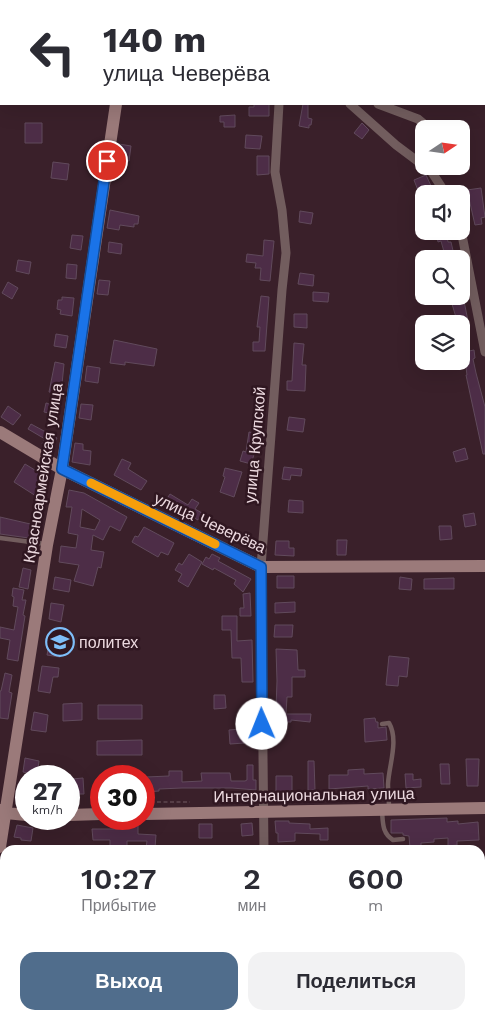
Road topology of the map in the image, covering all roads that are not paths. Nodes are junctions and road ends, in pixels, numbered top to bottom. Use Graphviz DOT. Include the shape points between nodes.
graph roads {
  1 [pos="116,105"];
  2 [pos="279,105"];
  3 [pos="351,105"];
  4 [pos="381,105"];
  5 [pos="419,120"];
  6 [pos="415,159"];
  7 [pos="463,240"];
  8 [pos="485,352"];
  9 [pos="0,432"];
  10 [pos="62,469"];
  11 [pos="0,538"];
  12 [pos="47,544"];
  13 [pos="485,566"];
  14 [pos="261,567"];
  15 [pos="382,724"];
  16 [pos="485,808"];
  17 [pos="386,809"];
  18 [pos="3,812"];
  19 [pos="263,813"];
  20 [pos="155,814"];
  21 [pos="403,839"];
  22 [pos="0,845"];
  23 [pos="264,845"];
  1 -- 10 [label="main road, Красноармейская улица"];
  2 -- 14 [label="street, улица Крупской" via="275,172 286,253"];
  3 -- 6 [label="street"];
  4 -- 5 [label="street"];
  7 -- 8 [label="street"];
  9 -- 10 [label="main road, улица Чеверёва"];
  10 -- 12 [label="main road, Красноармейская улица"];
  10 -- 14 [label="main road, улица Чеверёва"];
  11 -- 12 [label="lane"];
  12 -- 18 [label="main road, Красноармейская улица"];
  13 -- 14 [label="main road, улица Чеверёва"];
  14 -- 19 [label="street, улица Крупской"];
  15 -- 17 [label="lane" via="389,723 392,728 393,749"];
  16 -- 17 [label="main road, Интернациональная улица"];
  17 -- 19 [label="main road, Интернациональная улица"];
  17 -- 21 [label="lane" via="386,834 394,840"];
  18 -- 22 [label="main road, Красноармейская улица"];
  19 -- 20 [label="main road, Интернациональная улица"];
  19 -- 23 [label="street, улица Крупской"];
}
